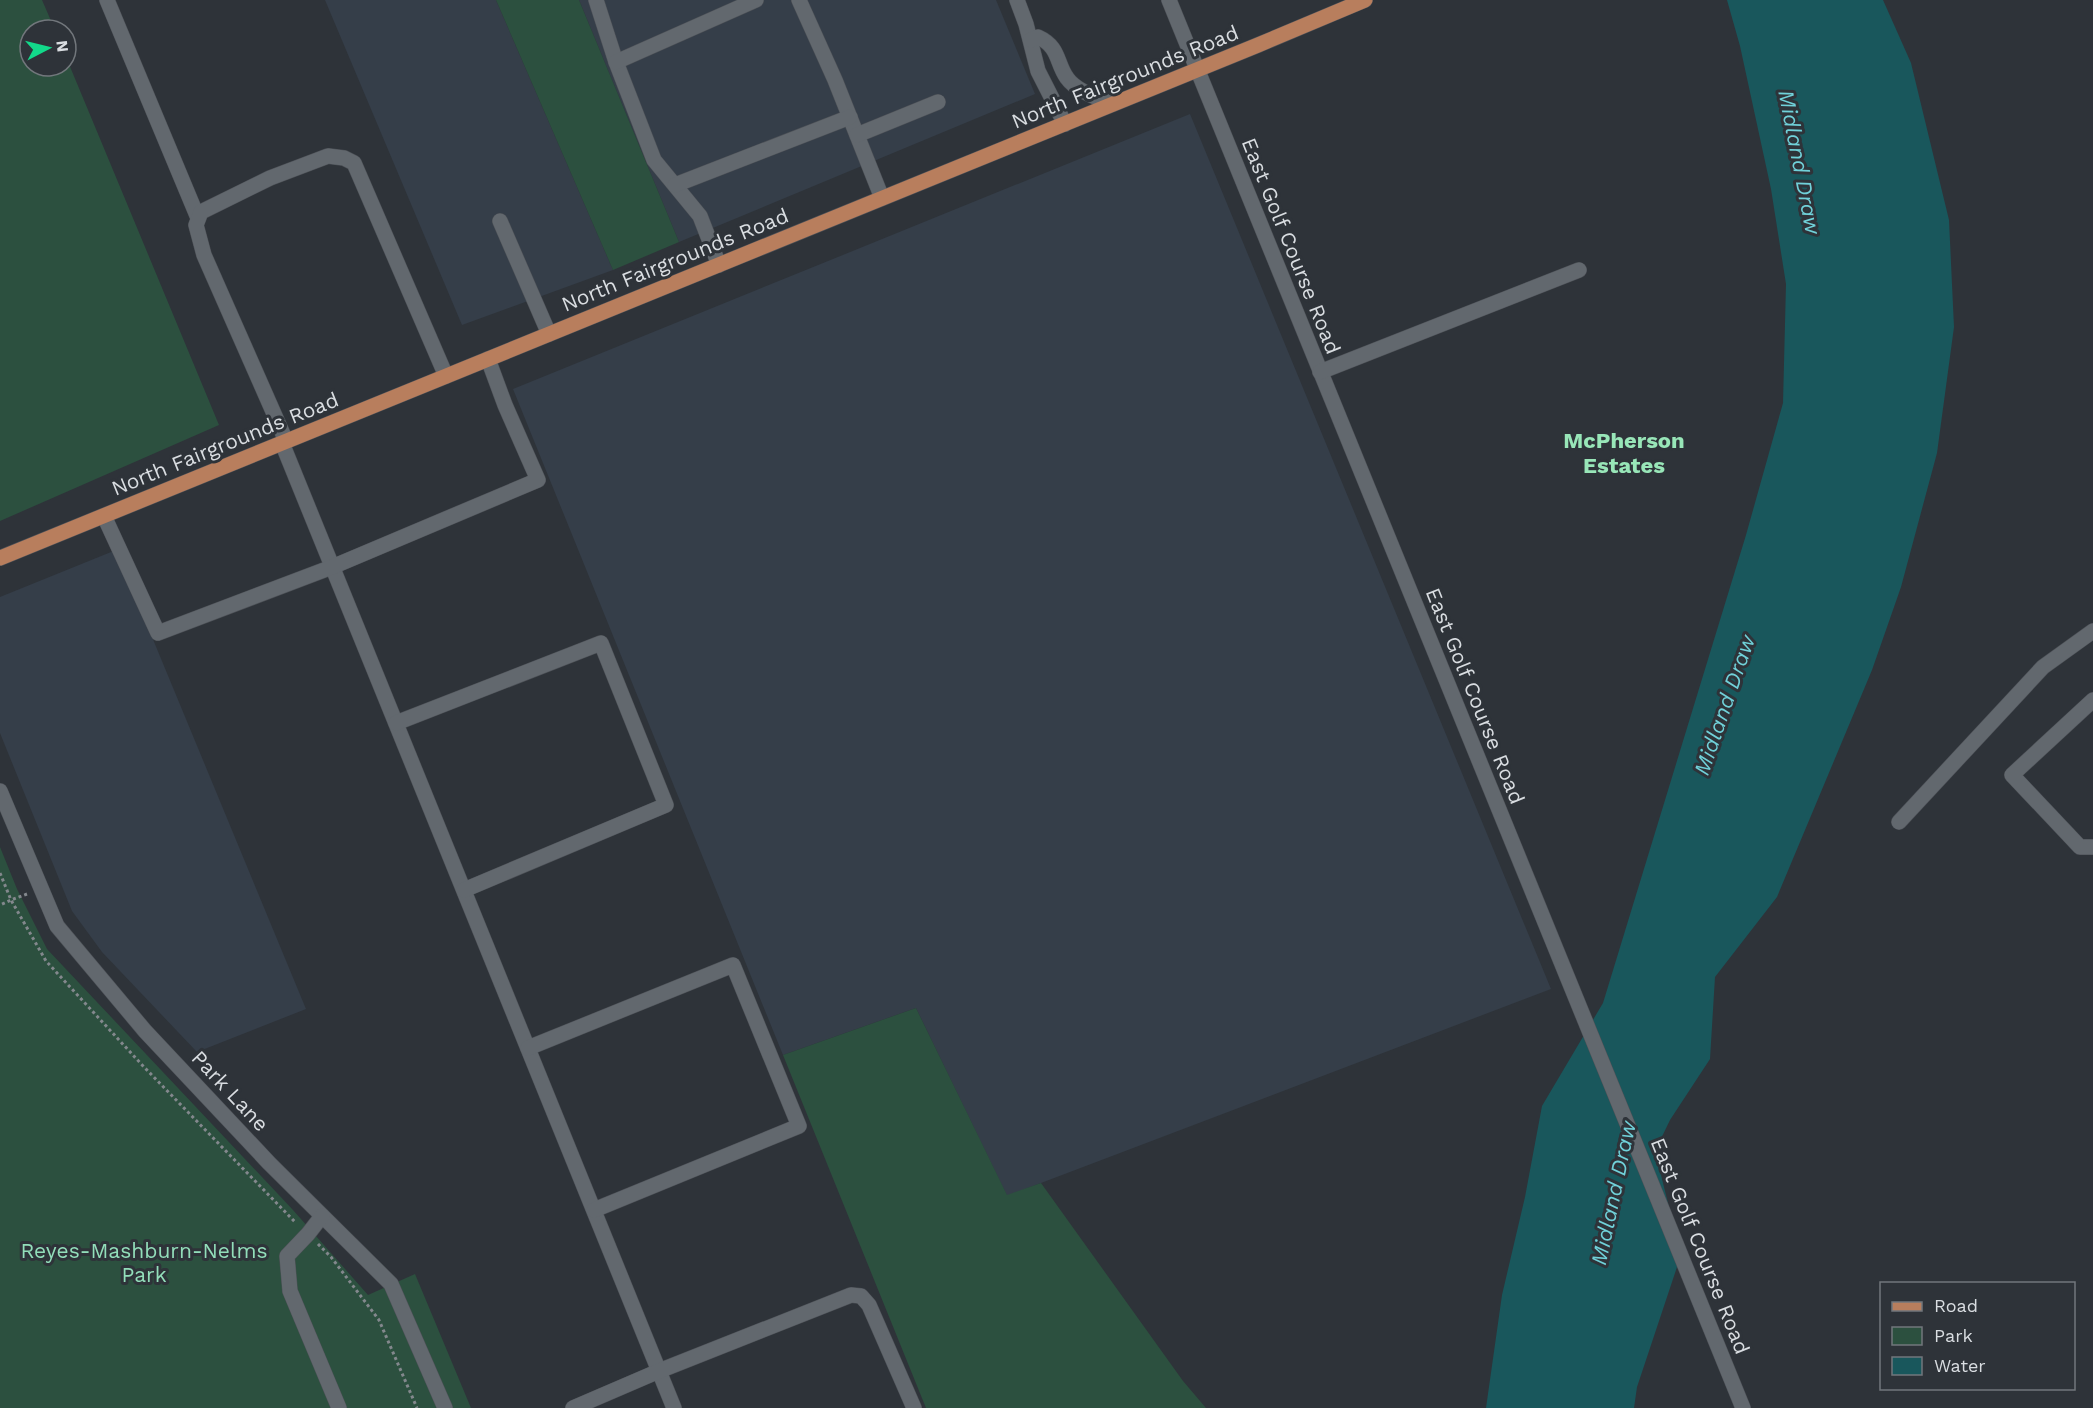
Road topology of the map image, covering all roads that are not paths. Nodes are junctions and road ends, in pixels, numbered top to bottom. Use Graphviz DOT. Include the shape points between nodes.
graph roads {
  1 [pos="107,0"];
  2 [pos="596,0"];
  3 [pos="756,0"];
  4 [pos="799,0"];
  5 [pos="1017,0"];
  6 [pos="1169,0"];
  7 [pos="1365,0"];
  8 [pos="1031,40"];
  9 [pos="616,62"];
  10 [pos="1197,70"];
  11 [pos="938,102"];
  12 [pos="1112,104"];
  13 [pos="850,117"];
  14 [pos="1065,124"];
  15 [pos="857,135"];
  16 [pos="675,185"];
  17 [pos="882,198"];
  18 [pos="198,218"];
  19 [pos="500,221"];
  20 [pos="719,265"];
  21 [pos="1579,270"];
  22 [pos="549,334"];
  23 [pos="488,359"];
  24 [pos="1320,372"];
  25 [pos="446,376"];
  26 [pos="284,442"];
  27 [pos="104,516"];
  28 [pos="0,558"];
  29 [pos="332,567"];
  30 [pos="2093,631"];
  31 [pos="2093,700"];
  32 [pos="396,723"];
  33 [pos="0,791"];
  34 [pos="1899,822"];
  35 [pos="2093,847"];
  36 [pos="464,890"];
  37 [pos="528,1048"];
  38 [pos="594,1210"];
  39 [pos="322,1216"];
  40 [pos="659,1371"];
  41 [pos="339,1408"];
  42 [pos="445,1408"];
  43 [pos="573,1408"];
  44 [pos="674,1408"];
  45 [pos="914,1408"];
  46 [pos="1743,1408"];
  1 -- 18 [label="street"];
  2 -- 9 [label="street"];
  3 -- 9 [label="street"];
  4 -- 13 [label="street"];
  5 -- 8 [label="street"];
  6 -- 10 [label="street, East Golf Course Road"];
  7 -- 10 [label="main road, North Fairgrounds Road"];
  8 -- 12 [label="street" via="1046,40 1057,53 1067,79"];
  8 -- 14 [label="street" via="1038,71"];
  9 -- 16 [label="street" via="654,160"];
  10 -- 12 [label="main road, North Fairgrounds Road"];
  10 -- 24 [label="street, East Golf Course Road"];
  11 -- 15 [label="street"];
  12 -- 14 [label="main road, North Fairgrounds Road"];
  13 -- 15 [label="street"];
  13 -- 16 [label="street"];
  14 -- 17 [label="main road, North Fairgrounds Road"];
  15 -- 17 [label="street"];
  16 -- 20 [label="street" via="700,216"];
  17 -- 20 [label="main road, North Fairgrounds Road"];
  18 -- 25 [label="street" via="201,212 270,178 328,156 354,163"];
  18 -- 26 [label="street" via="196,225 204,255"];
  19 -- 22 [label="street"];
  20 -- 22 [label="main road, North Fairgrounds Road"];
  21 -- 24 [label="street"];
  22 -- 23 [label="main road, North Fairgrounds Road"];
  23 -- 25 [label="main road, North Fairgrounds Road"];
  23 -- 29 [label="street" via="538,480"];
  24 -- 46 [label="street, East Golf Course Road"];
  25 -- 26 [label="main road, North Fairgrounds Road"];
  26 -- 27 [label="main road, North Fairgrounds Road"];
  26 -- 29 [label="street"];
  27 -- 28 [label="main road, North Fairgrounds Road"];
  27 -- 29 [label="street" via="158,633"];
  29 -- 32 [label="street"];
  30 -- 34 [label="street" via="2043,667"];
  31 -- 35 [label="street" via="2012,775 2080,847"];
  32 -- 36 [label="street"];
  32 -- 36 [label="street" via="601,643 610,664 666,805"];
  33 -- 39 [label="street, Park Lane" via="57,926 146,1031"];
  36 -- 37 [label="street"];
  37 -- 38 [label="street"];
  37 -- 38 [label="street" via="734,965 799,1126"];
  38 -- 40 [label="street"];
  39 -- 41 [label="street" via="287,1256 290,1291"];
  39 -- 42 [label="street, Park Lane" via="391,1284"];
  40 -- 43 [label="street"];
  40 -- 44 [label="street"];
  40 -- 45 [label="street" via="839,1299 861,1296 873,1312"];
}
